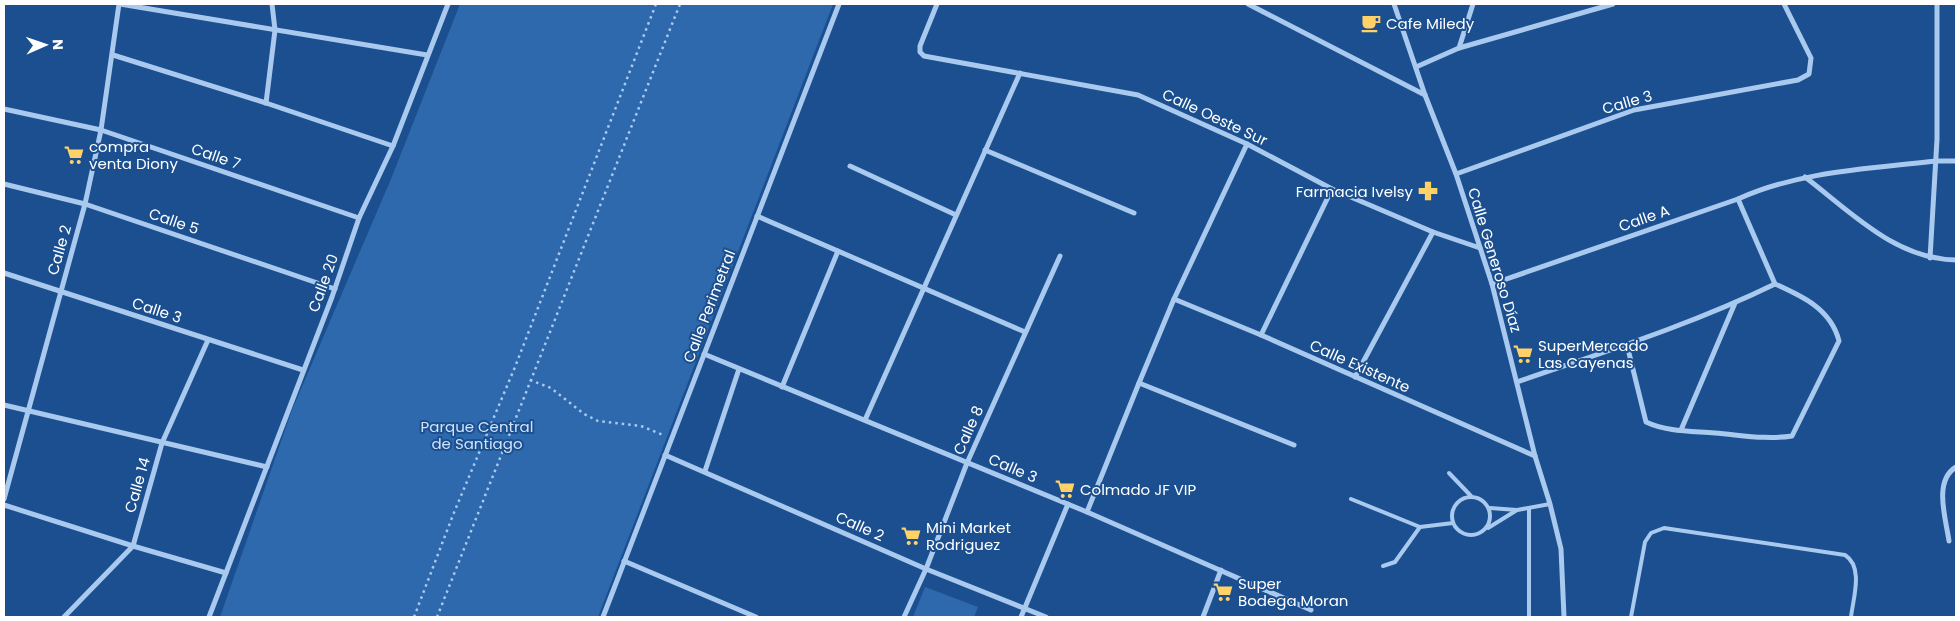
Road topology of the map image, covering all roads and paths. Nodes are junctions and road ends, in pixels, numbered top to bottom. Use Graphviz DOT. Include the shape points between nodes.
graph roads {
  1 [pos="120,4"];
  2 [pos="272,4"];
  3 [pos="448,4"];
  4 [pos="656,4"];
  5 [pos="680,4"];
  6 [pos="839,4"];
  7 [pos="937,4"];
  8 [pos="1248,4"];
  9 [pos="1394,4"];
  10 [pos="1473,4"];
  11 [pos="1613,4"];
  12 [pos="1784,4"];
  13 [pos="1937,4"];
  14 [pos="274,30"];
  15 [pos="1459,48"];
  16 [pos="113,55"];
  17 [pos="427,55"];
  18 [pos="1416,66"];
  19 [pos="1020,73"];
  20 [pos="1425,95"];
  21 [pos="266,103"];
  22 [pos="4,109"];
  23 [pos="101,130"];
  24 [pos="1247,144"];
  25 [pos="393,146"];
  26 [pos="985,150"];
  27 [pos="1936,161"];
  28 [pos="1956,161"];
  29 [pos="850,166"];
  30 [pos="1456,174"];
  31 [pos="1804,177"];
  32 [pos="4,184"];
  33 [pos="1332,189"];
  34 [pos="1738,199"];
  35 [pos="86,204"];
  36 [pos="1134,213"];
  37 [pos="956,215"];
  38 [pos="757,216"];
  39 [pos="360,218"];
  40 [pos="1433,232"];
  41 [pos="1480,248"];
  42 [pos="838,251"];
  43 [pos="1060,256"];
  44 [pos="1930,258"];
  45 [pos="1956,260"];
  46 [pos="4,273"];
  47 [pos="1492,284"];
  48 [pos="1775,284"];
  49 [pos="924,287"];
  50 [pos="334,289"];
  51 [pos="60,291"];
  52 [pos="1174,299"];
  53 [pos="1735,303"];
  54 [pos="1025,332"];
  55 [pos="1262,335"];
  56 [pos="208,340"];
  57 [pos="1626,345"];
  58 [pos="704,354"];
  59 [pos="739,369"];
  60 [pos="304,370"];
  61 [pos="1355,377"];
  62 [pos="530,380"];
  63 [pos="1139,382"];
  64 [pos="1517,382"];
  65 [pos="782,387"];
  66 [pos="4,405"];
  67 [pos="27,411"];
  68 [pos="865,420"];
  69 [pos="1681,430"];
  70 [pos="671,438"];
  71 [pos="162,443"];
  72 [pos="1294,445"];
  73 [pos="665,455"];
  74 [pos="1535,456"];
  75 [pos="967,463"];
  76 [pos="267,467"];
  77 [pos="1956,467"];
  78 [pos="705,471"];
  79 [pos="1449,472"];
  80 [pos="1471,496"];
  81 [pos="4,499"];
  82 [pos="1351,499"];
  83 [pos="1068,504"];
  84 [pos="1550,504"];
  85 [pos="4,505"];
  86 [pos="1490,508"];
  87 [pos="1529,508"];
  88 [pos="1517,510"];
  89 [pos="1087,512"];
  90 [pos="1453,523"];
  91 [pos="1420,527"];
  92 [pos="1486,530"];
  93 [pos="1949,541"];
  94 [pos="133,546"];
  95 [pos="624,561"];
  96 [pos="1382,566"];
  97 [pos="926,569"];
  98 [pos="1221,570"];
  99 [pos="226,573"];
  100 [pos="1024,608"];
  101 [pos="1311,610"];
  102 [pos="64,617"];
  103 [pos="209,617"];
  104 [pos="414,617"];
  105 [pos="437,617"];
  106 [pos="603,617"];
  107 [pos="756,617"];
  108 [pos="904,617"];
  109 [pos="1021,617"];
  110 [pos="1046,617"];
  111 [pos="1203,617"];
  112 [pos="1529,617"];
  113 [pos="1564,617"];
  114 [pos="1631,617"];
  115 [pos="1851,617"];
  1 -- 14 [label="street"];
  1 -- 16 [label="street, Calle 2"];
  2 -- 14 [label="street"];
  3 -- 17 [label="street, Calle 20"];
  4 -- 104 [label="path"];
  5 -- 62 [label="path"];
  6 -- 38 [label="street, Calle Perimetral"];
  7 -- 19 [label="street, Calle Oeste Sur" via="920,46 924,56"];
  8 -- 20 [label="street"];
  9 -- 18 [label="street, Calle Generoso Díaz"];
  10 -- 15 [label="street"];
  11 -- 15 [label="street"];
  12 -- 30 [label="street, Calle 3" via="1811,58 1810,74 1798,80 1634,110"];
  13 -- 27 [label="street"];
  14 -- 17 [label="street"];
  14 -- 21 [label="street"];
  15 -- 18 [label="street"];
  16 -- 21 [label="street"];
  16 -- 23 [label="street, Calle 2"];
  17 -- 25 [label="street, Calle 20"];
  18 -- 20 [label="street, Calle Generoso Díaz"];
  19 -- 24 [label="street, Calle Oeste Sur" via="1138,95"];
  19 -- 26 [label="street"];
  20 -- 30 [label="street, Calle Generoso Díaz"];
  21 -- 25 [label="street"];
  22 -- 23 [label="street, Calle 7"];
  23 -- 35 [label="street, Calle 2"];
  23 -- 39 [label="street, Calle 7"];
  24 -- 33 [label="street, Calle Oeste Sur"];
  24 -- 52 [label="street"];
  25 -- 39 [label="street, Calle 20"];
  26 -- 36 [label="street"];
  26 -- 37 [label="street"];
  27 -- 28 [label="street, Calle A"];
  27 -- 31 [label="street, Calle A"];
  27 -- 44 [label="street"];
  29 -- 37 [label="street"];
  30 -- 41 [label="street, Calle Generoso Díaz"];
  31 -- 34 [label="street, Calle A" via="1757,190"];
  31 -- 44 [label="street" via="1886,240"];
  32 -- 35 [label="street, Calle 5"];
  33 -- 40 [label="street, Calle Oeste Sur"];
  33 -- 55 [label="street"];
  34 -- 47 [label="street, Calle A"];
  34 -- 48 [label="street"];
  35 -- 50 [label="street, Calle 5"];
  35 -- 51 [label="street, Calle 2"];
  37 -- 49 [label="street"];
  38 -- 42 [label="street"];
  38 -- 58 [label="street, Calle Perimetral"];
  39 -- 50 [label="street, Calle 20"];
  40 -- 41 [label="street, Calle Oeste Sur"];
  40 -- 61 [label="street"];
  41 -- 47 [label="street, Calle Generoso Díaz"];
  42 -- 49 [label="street"];
  42 -- 65 [label="street"];
  43 -- 54 [label="street, Calle 8"];
  44 -- 45 [label="street"];
  46 -- 51 [label="street, Calle 3"];
  47 -- 64 [label="street, Calle Generoso Díaz"];
  48 -- 53 [label="street"];
  48 -- 69 [label="street" via="1799,294 1820,309 1836,331 1839,341 1792,436 1776,439"];
  49 -- 54 [label="street"];
  49 -- 68 [label="street"];
  50 -- 60 [label="street, Calle 20"];
  51 -- 56 [label="street, Calle 3"];
  51 -- 67 [label="street, Calle 2"];
  52 -- 55 [label="street, Calle Existente"];
  52 -- 63 [label="street"];
  53 -- 57 [label="street"];
  53 -- 69 [label="street"];
  54 -- 75 [label="street, Calle 8"];
  55 -- 61 [label="street, Calle Existente"];
  56 -- 60 [label="street, Calle 3"];
  56 -- 71 [label="street, Calle 14"];
  57 -- 64 [label="street"];
  57 -- 69 [label="street" via="1646,422 1658,428"];
  58 -- 59 [label="street, Calle 3"];
  58 -- 70 [label="street, Calle Perimetral"];
  59 -- 65 [label="street, Calle 3"];
  59 -- 78 [label="street"];
  60 -- 76 [label="street, Calle 20"];
  61 -- 74 [label="street, Calle Existente"];
  62 -- 70 [label="path" via="551,388 598,421 641,426"];
  62 -- 105 [label="path"];
  63 -- 72 [label="street"];
  63 -- 89 [label="street"];
  64 -- 74 [label="street, Calle Generoso Díaz"];
  65 -- 68 [label="street, Calle 3"];
  66 -- 67 [label="street"];
  67 -- 71 [label="street"];
  67 -- 81 [label="street, Calle 2"];
  68 -- 75 [label="street, Calle 3"];
  70 -- 73 [label="street, Calle Perimetral"];
  71 -- 76 [label="street"];
  71 -- 94 [label="street, Calle 14"];
  73 -- 78 [label="street, Calle 2"];
  73 -- 95 [label="street, Calle Perimetral"];
  74 -- 84 [label="street, Calle Generoso Díaz"];
  75 -- 83 [label="street, Calle 3"];
  75 -- 97 [label="street, Calle 8"];
  76 -- 99 [label="street, Calle 20"];
  77 -- 93 [label="street" via="1947,475 1943,487"];
  78 -- 97 [label="street, Calle 2"];
  79 -- 80 [label="lane"];
  80 -- 86 [label="lane"];
  80 -- 90 [label="lane" via="1457,502 1453,508"];
  82 -- 91 [label="lane"];
  83 -- 89 [label="street, Calle 3"];
  83 -- 100 [label="street"];
  84 -- 87 [label="lane"];
  84 -- 113 [label="street, Calle Generoso Díaz" via="1561,549"];
  85 -- 94 [label="street"];
  86 -- 88 [label="lane"];
  86 -- 92 [label="lane" via="1490,523"];
  87 -- 88 [label="lane"];
  87 -- 112 [label="lane"];
  88 -- 92 [label="lane"];
  89 -- 98 [label="street, Calle 3"];
  90 -- 91 [label="lane"];
  90 -- 92 [label="lane" via="1458,530 1472,536"];
  91 -- 96 [label="lane" via="1395,562"];
  94 -- 99 [label="street"];
  94 -- 102 [label="street, Calle 14"];
  95 -- 106 [label="street, Calle Perimetral"];
  95 -- 107 [label="street"];
  97 -- 100 [label="street, Calle 2"];
  97 -- 108 [label="street, Calle 8"];
  98 -- 101 [label="street, Calle 3"];
  98 -- 111 [label="street"];
  99 -- 103 [label="street, Calle 20"];
  100 -- 109 [label="street"];
  100 -- 110 [label="street, Calle 2"];
  114 -- 115 [label="lane" via="1645,542 1651,533 1664,528 1845,555 1851,559 1856,573"];
}
